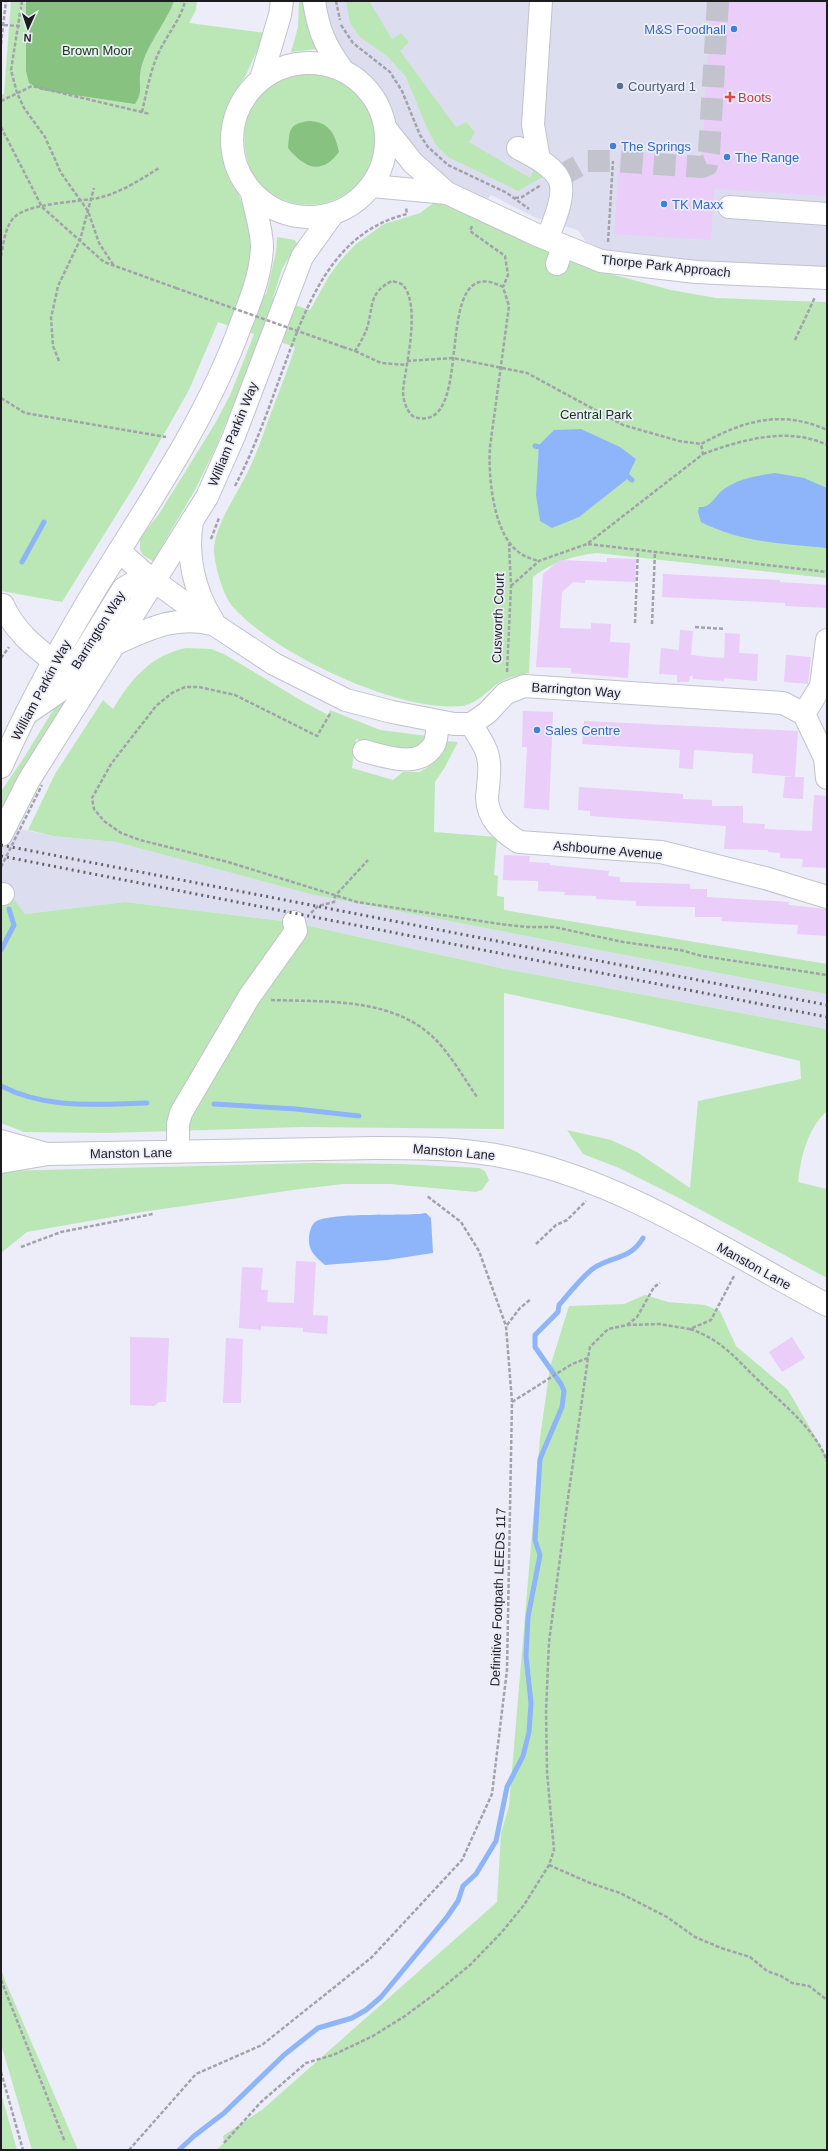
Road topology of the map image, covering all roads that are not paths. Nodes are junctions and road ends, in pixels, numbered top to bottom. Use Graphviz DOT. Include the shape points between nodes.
graph roads {
  1 [pos="282,1"];
  2 [pos="314,1"];
  3 [pos="540,1"];
  4 [pos="342,69"];
  5 [pos="261,79"];
  6 [pos="386,129"];
  7 [pos="518,148"];
  8 [pos="539,159"];
  9 [pos="372,186"];
  10 [pos="252,193"];
  11 [pos="447,193"];
  12 [pos="729,207"];
  13 [pos="827,214"];
  14 [pos="332,215"];
  15 [pos="556,250"];
  16 [pos="825,278"];
  17 [pos="192,521"];
  18 [pos="119,551"];
  19 [pos="151,578"];
  20 [pos="3,605"];
  21 [pos="215,625"];
  22 [pos="827,640"];
  23 [pos="115,644"];
  24 [pos="54,662"];
  25 [pos="26,714"];
  26 [pos="804,714"];
  27 [pos="438,721"];
  28 [pos="471,724"];
  29 [pos="364,751"];
  30 [pos="1,767"];
  31 [pos="827,778"];
  32 [pos="1,835"];
  33 [pos="827,897"];
  34 [pos="294,922"];
  35 [pos="1,1142"];
  36 [pos="178,1152"];
  37 [pos="48,1154"];
  38 [pos="1,1162"];
  39 [pos="827,1305"];
  1 -- 5 [label="main road"];
  2 -- 4 [label="main road" via="318,25 328,49"];
  3 -- 8 [label="main road" via="533,125"];
  4 -- 5 [label="main road" via="321,63 300,63 279,68"];
  4 -- 6 [label="main road" via="361,82 377,102"];
  5 -- 10 [label="main road" via="246,94 231,134 237,169"];
  6 -- 9 [label="main road" via="383,162"];
  6 -- 11 [label="main road, Thorpe Park Approach" via="413,163"];
  7 -- 8 [label="main road"];
  8 -- 15 [label="main road" via="559,177 561,192"];
  9 -- 11 [label="main road, Thorpe Park Approach"];
  9 -- 14 [label="main road" via="350,206"];
  10 -- 14 [label="main road" via="269,207 289,215 310,218"];
  10 -- 18 [label="main road, William Parkin Way" via="262,246 256,284 220,377 149,505"];
  11 -- 15 [label="main road, Thorpe Park Approach"];
  12 -- 13 [label="main road"];
  14 -- 17 [label="main road, William Parkin Way" via="302,257 234,436 207,497"];
  15 -- 16 [label="main road, Thorpe Park Approach" via="602,261 652,267"];
  17 -- 19 [label="main road, William Parkin Way"];
  17 -- 21 [label="main road" via="189,538 195,583 203,606"];
  18 -- 19 [label="main road"];
  18 -- 24 [label="main road, William Parkin Way"];
  19 -- 21 [label="main road"];
  19 -- 23 [label="main road, William Parkin Way"];
  19 -- 25 [label="main road, Barrington Way" via="123,589 61,690"];
  20 -- 24 [label="main road" via="8,618 30,643"];
  21 -- 23 [label="main road" via="195,620 173,622 146,630"];
  21 -- 27 [label="main road" via="274,664 340,697 392,712"];
  22 -- 26 [label="main road" via="821,686"];
  23 -- 32 [label="main road, William Parkin Way" via="36,783"];
  24 -- 25 [label="main road, William Parkin Way"];
  25 -- 30 [label="main road, William Parkin Way"];
  26 -- 28 [label="main road, Barrington Way" via="783,703 524,686 506,693"];
  26 -- 31 [label="main road" via="826,758"];
  27 -- 28 [label="main road"];
  27 -- 29 [label="main road" via="435,742 428,754 415,759 396,759"];
  28 -- 33 [label="main road, Ashbourne Avenue" via="490,762 487,799 492,818 502,831 519,842 661,852 765,878"];
  34 -- 36 [label="main road" via="296,931 249,997 181,1113 178,1124"];
  35 -- 37 [label="main road, Manston Lane"];
  36 -- 37 [label="main road, Manston Lane"];
  36 -- 39 [label="main road, Manston Lane" via="429,1148 510,1158 593,1183 650,1209"];
  37 -- 38 [label="main road, Manston Lane"];
}
